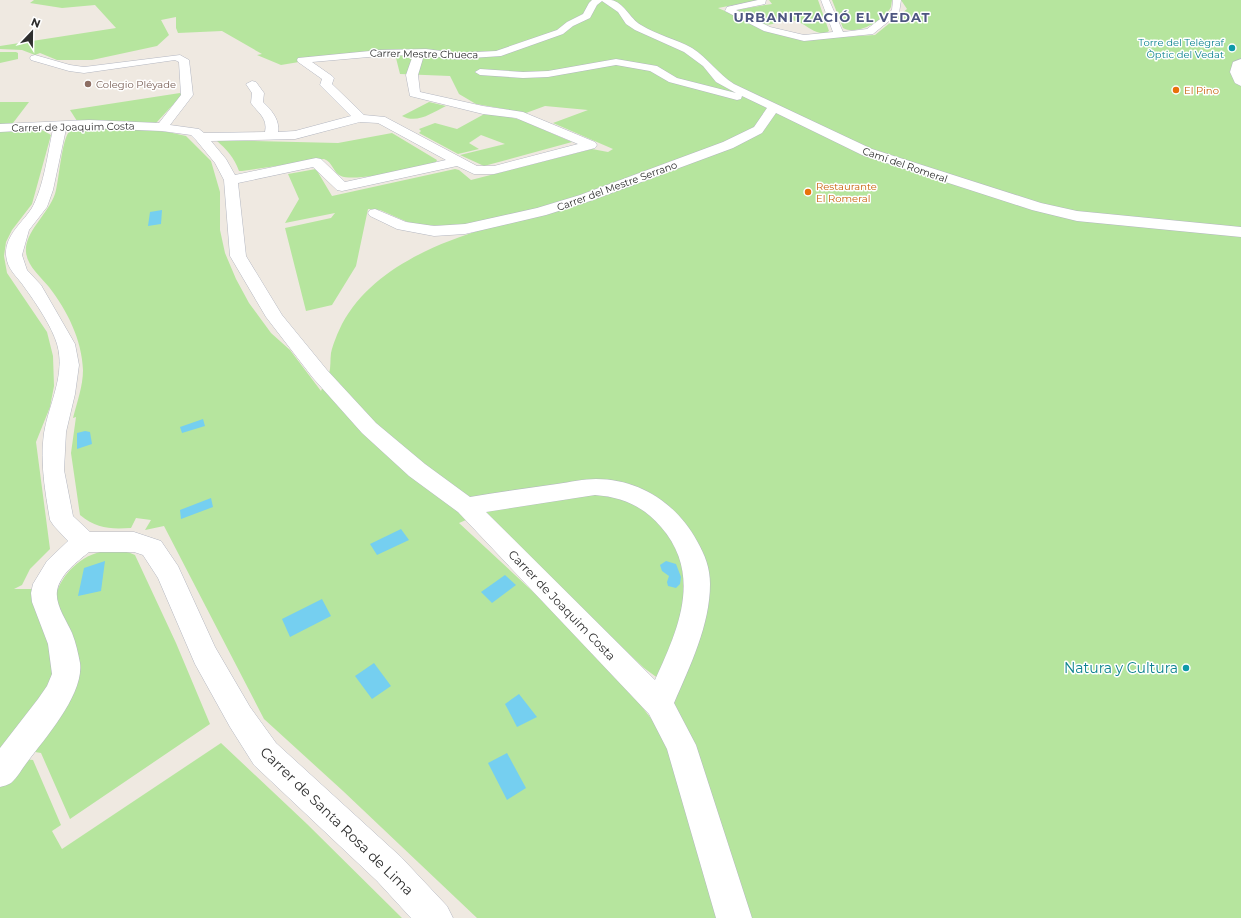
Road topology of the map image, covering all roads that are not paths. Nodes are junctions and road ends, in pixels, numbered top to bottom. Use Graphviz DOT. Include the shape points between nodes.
graph roads {
  1 [pos="599,0"];
  2 [pos="606,0"];
  3 [pos="762,0"];
  4 [pos="825,0"];
  5 [pos="898,0"];
  6 [pos="839,34"];
  7 [pos="419,52"];
  8 [pos="35,58"];
  9 [pos="1241,62"];
  10 [pos="480,72"];
  11 [pos="1241,83"];
  12 [pos="252,84"];
  13 [pos="768,104"];
  14 [pos="360,118"];
  15 [pos="60,126"];
  16 [pos="162,126"];
  17 [pos="0,128"];
  18 [pos="271,134"];
  19 [pos="201,136"];
  20 [pos="458,162"];
  21 [pos="231,180"];
  22 [pos="375,213"];
  23 [pos="1241,232"];
  24 [pos="466,506"];
  25 [pos="84,542"];
  26 [pos="659,704"];
  27 [pos="0,772"];
  28 [pos="436,918"];
  29 [pos="734,918"];
  1 -- 7 [label="street, Carrer Mestre Chueca" via="594,3 587,16 560,32 510,48 507,52 456,56"];
  2 -- 13 [label="street, Camí del Romeral" via="638,28 688,50 707,64 720,80"];
  3 -- 6 [label="street" via="730,11 767,29 804,38"];
  4 -- 6 [label="street"];
  5 -- 6 [label="street" via="896,11 870,32"];
  7 -- 14 [label="street, Carrer Mestre Chueca" via="356,54 302,60 328,78 326,85"];
  7 -- 20 [label="street" via="412,75 414,94 519,115 590,145 494,170 474,170"];
  8 -- 16 [label="street" via="84,70 176,57 184,60 184,85 187,95"];
  9 -- 11 [label="street" via="1235,69"];
  10 -- 13 [label="street" via="548,74 616,62 653,68 684,84"];
  12 -- 18 [label="street" via="258,93 257,104 273,121"];
  13 -- 22 [label="street, Carrer del Mestre Serrano" via="758,130 728,145 541,212 465,229 434,231 402,226"];
  13 -- 23 [label="street, Camí del Romeral" via="902,166 1037,207 1077,216"];
  14 -- 18 [label="street" via="295,135"];
  14 -- 20 [label="street" via="381,120"];
  15 -- 16 [label="street, Carrer de Joaquim Costa"];
  15 -- 17 [label="street, Carrer de Joaquim Costa"];
  15 -- 25 [label="street" via="40,207 22,229 14,255 19,271 32,285 66,344 69,365 65,394 55,432 54,470 62,520"];
  16 -- 19 [label="street, Carrer de Joaquim Costa" via="195,132"];
  18 -- 19 [label="street"];
  19 -- 21 [label="street, Carrer de Joaquim Costa"];
  20 -- 21 [label="street" via="342,187 316,162"];
  21 -- 24 [label="street, Carrer de Joaquim Costa" via="238,256 275,317 320,374 369,428 417,470"];
  24 -- 26 [label="street, Carrer de Joaquim Costa"];
  24 -- 26 [label="street" via="601,487 626,492 646,500 663,512 692,554 698,584 682,649"];
  25 -- 27 [label="street" via="61,561 44,585 45,600 64,655 66,675 60,691"];
  25 -- 28 [label="street, Carrer de Santa Rosa de Lima" via="134,542 152,548 169,573 205,654 240,717 265,754 389,869"];
  26 -- 29 [label="street, Carrer de Joaquim Costa" via="681,745"];
}
